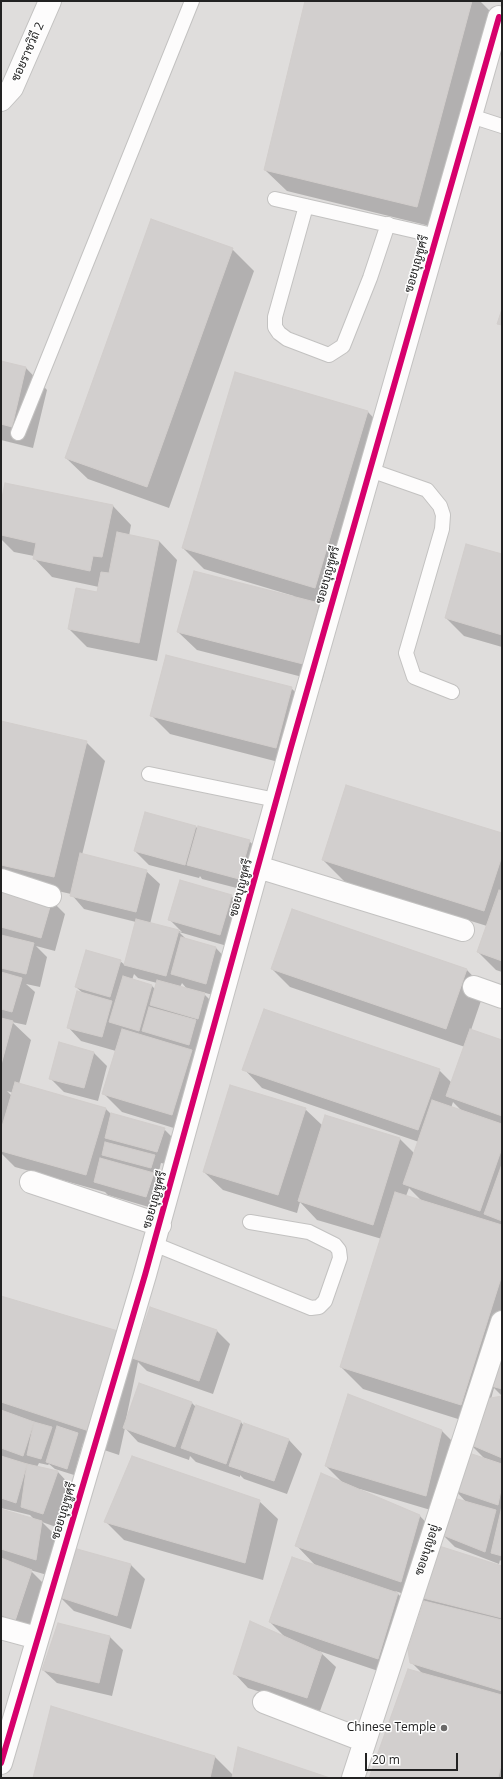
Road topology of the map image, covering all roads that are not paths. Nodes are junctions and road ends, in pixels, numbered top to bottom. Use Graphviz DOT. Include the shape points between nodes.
graph roads {
  1 [pos="50,1"];
  2 [pos="192,1"];
  3 [pos="499,17"];
  4 [pos="1,100"];
  5 [pos="471,116"];
  6 [pos="502,126"];
  7 [pos="275,200"];
  8 [pos="306,206"];
  9 [pos="388,224"];
  10 [pos="437,236"];
  11 [pos="18,433"];
  12 [pos="370,470"];
  13 [pos="452,692"];
  14 [pos="150,774"];
  15 [pos="276,800"];
  16 [pos="258,867"];
  17 [pos="1,880"];
  18 [pos="50,896"];
  19 [pos="463,930"];
  20 [pos="474,987"];
  21 [pos="502,997"];
  22 [pos="31,1182"];
  23 [pos="250,1222"];
  24 [pos="157,1234"];
  25 [pos="502,1322"];
  26 [pos="1,1628"];
  27 [pos="37,1638"];
  28 [pos="264,1702"];
  29 [pos="365,1741"];
  30 [pos="2,1751"];
  31 [pos="353,1778"];
  1 -- 4 [label="street, ซอยราชวิถี 2" via="12,88"];
  2 -- 11 [label="lane"];
  3 -- 5 [label="street, ซอยบุญชูศรี"];
  5 -- 6 [label="lane"];
  5 -- 10 [label="street, ซอยบุญชูศรี"];
  7 -- 8 [label="lane"];
  8 -- 9 [label="lane"];
  8 -- 9 [label="lane" via="275,317 275,327 287,339 329,355 343,346"];
  9 -- 10 [label="lane"];
  10 -- 12 [label="street, ซอยบุญชูศรี"];
  12 -- 13 [label="lane" via="427,490 440,506 443,515 442,529 406,653 414,677"];
  12 -- 15 [label="street, ซอยบุญชูศรี"];
  14 -- 15 [label="lane"];
  15 -- 16 [label="street, ซอยบุญชูศรี"];
  16 -- 19 [label="street"];
  16 -- 24 [label="street, ซอยบุญชูศรี"];
  17 -- 18 [label="street"];
  20 -- 21 [label="street"];
  22 -- 24 [label="street"];
  23 -- 24 [label="lane" via="309,1232 335,1245 340,1258 325,1301 319,1307 311,1308"];
  24 -- 27 [label="street, ซอยบุญชูศรี"];
  25 -- 29 [label="street, ซอยบุญอยู่"];
  26 -- 27 [label="street"];
  27 -- 30 [label="street, ซอยบุญชูศรี"];
  28 -- 29 [label="street"];
  29 -- 31 [label="street, ซอยบุญอยู่"];
}
